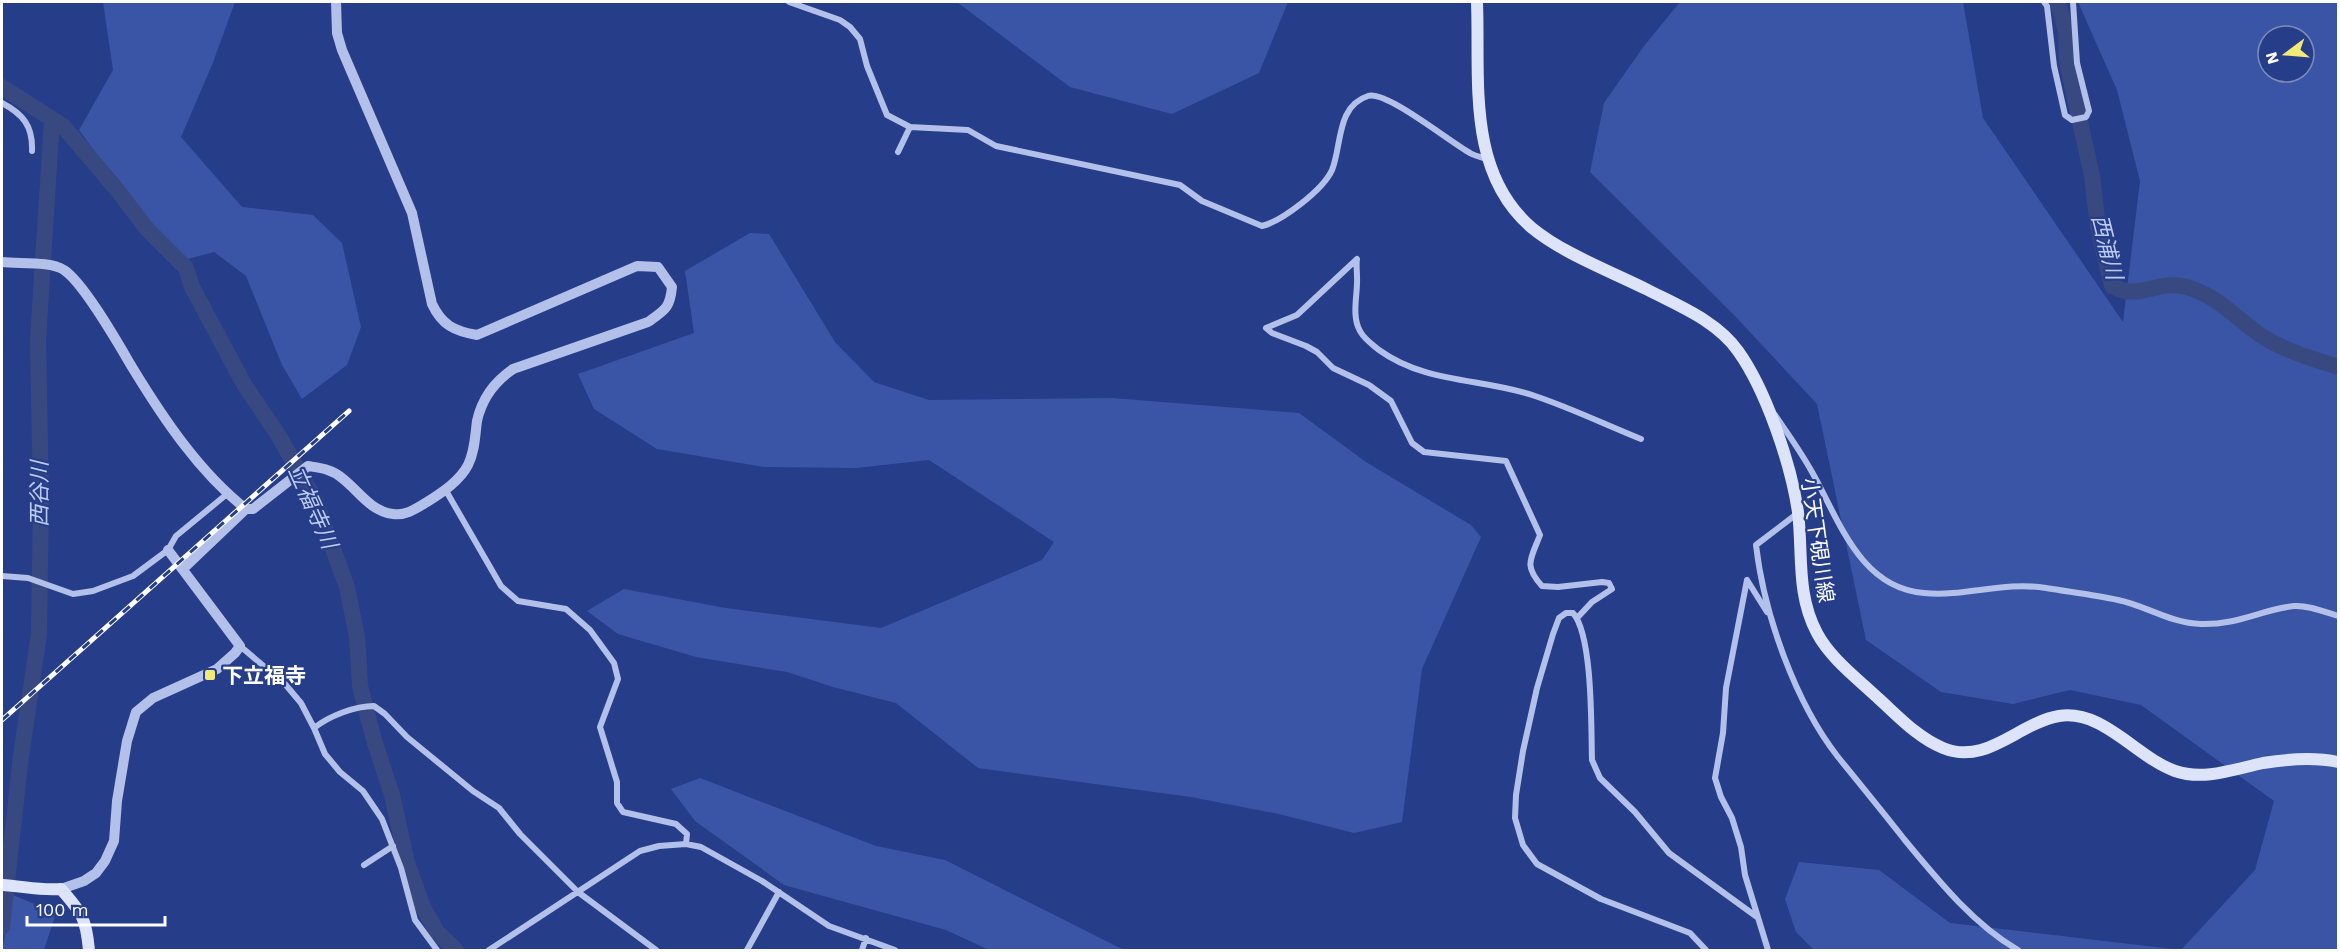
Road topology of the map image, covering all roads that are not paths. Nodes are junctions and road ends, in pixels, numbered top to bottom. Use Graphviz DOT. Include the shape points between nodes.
graph roads {
  1 [pos="336,2"];
  2 [pos="789,2"];
  3 [pos="1477,2"];
  4 [pos="2044,2"];
  5 [pos="2073,2"];
  6 [pos="2,103"];
  7 [pos="910,127"];
  8 [pos="33,151"];
  9 [pos="898,152"];
  10 [pos="1488,159"];
  11 [pos="2,262"];
  12 [pos="1755,380"];
  13 [pos="1641,439"];
  14 [pos="445,489"];
  15 [pos="227,494"];
  16 [pos="246,509"];
  17 [pos="1798,513"];
  18 [pos="168,550"];
  19 [pos="183,569"];
  20 [pos="2,576"];
  21 [pos="2338,616"];
  22 [pos="1770,617"];
  23 [pos="1577,618"];
  24 [pos="240,646"];
  25 [pos="314,728"];
  26 [pos="2338,762"];
  27 [pos="686,844"];
  28 [pos="393,846"];
  29 [pos="364,865"];
  30 [pos="2,885"];
  31 [pos="61,889"];
  32 [pos="578,892"];
  33 [pos="779,892"];
  34 [pos="1757,917"];
  35 [pos="866,938"];
  36 [pos="89,951"];
  37 [pos="437,951"];
  38 [pos="489,951"];
  39 [pos="656,951"];
  40 [pos="747,951"];
  41 [pos="862,951"];
  42 [pos="895,951"];
  43 [pos="1706,951"];
  44 [pos="1768,951"];
  45 [pos="2018,951"];
  1 -- 14 [label="street" via="342,50 412,213 432,304 437,316 450,328 477,335 637,266 658,267 672,288 667,309 648,322 513,369 497,380 485,398 468,466"];
  2 -- 7 [label="street" via="850,27 860,39 887,115"];
  3 -- 10 [label="main road, 小天下硯川線" via="1478,97"];
  4 -- 5 [label="street" via="2065,115 2072,120 2086,117 2089,111 2078,63"];
  6 -- 8 [label="street" via="25,120 33,137"];
  7 -- 9 [label="street"];
  7 -- 10 [label="street" via="969,130 996,146 1180,185 1202,201 1262,226 1280,220 1320,186 1331,172 1348,113 1358,100 1371,94 1420,118 1471,155"];
  10 -- 12 [label="main road, 小天下硯川線" via="1497,184 1514,210 1534,229 1721,332 1738,350"];
  11 -- 15 [label="street" via="54,265 71,276 160,410"];
  12 -- 17 [label="main road, 小天下硯川線" via="1771,417"];
  12 -- 21 [label="street" via="1811,470 1848,541 1869,567 1887,581 1913,592 1945,594 2008,585 2045,588 2119,600 2171,620 2198,624 2234,623 2295,606"];
  13 -- 23 [label="street" via="1533,395 1416,370 1384,353 1359,330 1356,259 1297,315 1266,328 1306,346 1341,374 1369,385 1391,400 1412,443 1425,452 1506,461 1540,535 1528,564 1532,575 1542,586 1602,582 1609,583 1612,589"];
  14 -- 16 [label="street" via="409,512 395,515 377,510 341,477 308,466 253,509"];
  14 -- 27 [label="street" via="501,586 518,601 566,609 590,630 614,663 618,679 600,727 617,782 617,802 623,812 676,824 687,834"];
  15 -- 16 [label="street"];
  15 -- 18 [label="street" via="176,536"];
  16 -- 19 [label="street"];
  17 -- 22 [label="street" via="1756,545"];
  17 -- 26 [label="main road, 小天下硯川線" via="1805,605 1818,636 1840,662 1914,731 1941,748 1960,753 1982,751 2035,723 2060,716 2081,717 2101,725 2148,758 2176,771 2197,775 2292,760"];
  18 -- 19 [label="street"];
  18 -- 20 [label="street" via="133,576 93,591 73,594 28,578"];
  19 -- 24 [label="street"];
  22 -- 34 [label="street" via="1747,580 1725,688 1723,733 1714,778 1741,846"];
  22 -- 45 [label="street" via="1810,712 1839,758 1966,908"];
  23 -- 34 [label="street" via="1587,660 1592,760 1600,778 1669,853"];
  23 -- 43 [label="street" via="1573,613 1559,618 1537,688 1516,795 1515,818 1523,845 1537,864 1601,899 1690,933"];
  24 -- 25 [label="street" via="285,684"];
  24 -- 31 [label="street" via="217,669 153,698 136,712 127,741 114,841 96,873"];
  25 -- 28 [label="street" via="324,754 363,790 382,819"];
  25 -- 32 [label="street" via="324,720 374,706 472,791 499,808"];
  27 -- 32 [label="street" via="640,851"];
  27 -- 33 [label="street" via="701,847"];
  28 -- 29 [label="street"];
  28 -- 37 [label="street" via="415,920"];
  30 -- 31 [label="main road" via="44,891"];
  31 -- 36 [label="main road" via="81,912"];
  32 -- 38 [label="street"];
  32 -- 39 [label="street"];
  33 -- 35 [label="street" via="829,926"];
  33 -- 40 [label="street"];
  34 -- 44 [label="street"];
  35 -- 41 [label="street"];
  35 -- 42 [label="street"];
}
